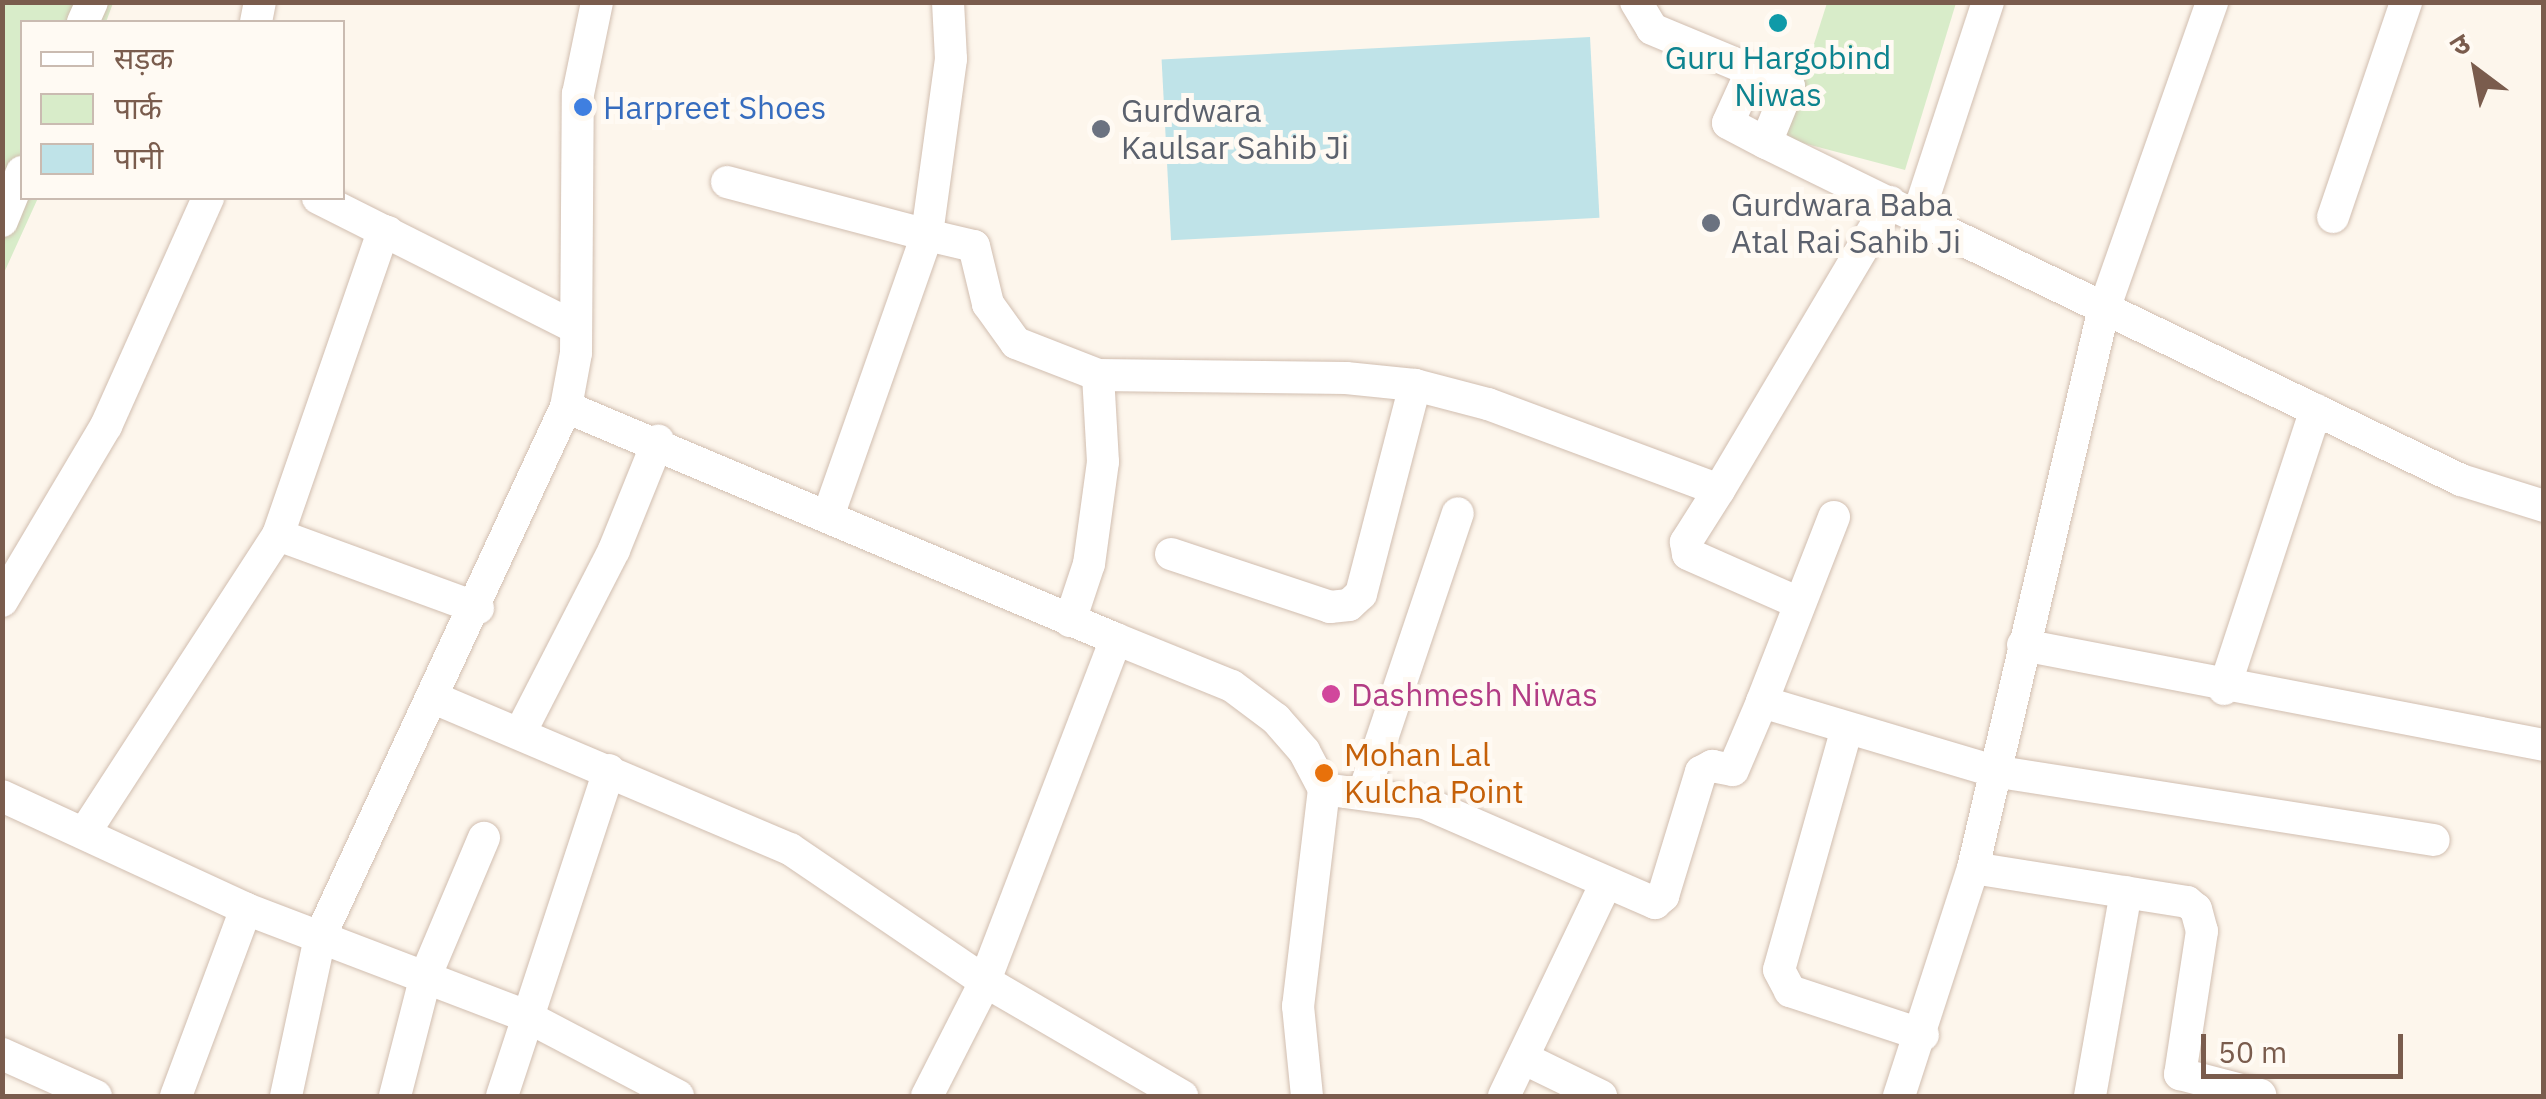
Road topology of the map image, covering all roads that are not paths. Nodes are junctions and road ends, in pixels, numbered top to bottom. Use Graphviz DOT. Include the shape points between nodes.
graph roads {
  1 [pos="597,2"];
  2 [pos="948,2"];
  3 [pos="1636,2"];
  4 [pos="1988,2"];
  5 [pos="2212,2"];
  6 [pos="2406,2"];
  7 [pos="20,177"];
  8 [pos="727,182"];
  9 [pos="207,200"];
  10 [pos="322,200"];
  11 [pos="1904,210"];
  12 [pos="2333,217"];
  13 [pos="2,221"];
  14 [pos="388,232"];
  15 [pos="927,236"];
  16 [pos="2103,312"];
  17 [pos="574,327"];
  18 [pos="1098,375"];
  19 [pos="1415,386"];
  20 [pos="566,407"];
  21 [pos="2316,410"];
  22 [pos="658,441"];
  23 [pos="1718,490"];
  24 [pos="2544,506"];
  25 [pos="829,513"];
  26 [pos="1458,513"];
  27 [pos="1834,516"];
  28 [pos="278,535"];
  29 [pos="1170,554"];
  30 [pos="2,601"];
  31 [pos="1800,603"];
  32 [pos="478,608"];
  33 [pos="1070,621"];
  34 [pos="1116,638"];
  35 [pos="2022,646"];
  36 [pos="2224,688"];
  37 [pos="434,698"];
  38 [pos="1762,702"];
  39 [pos="1847,728"];
  40 [pos="522,731"];
  41 [pos="2544,745"];
  42 [pos="609,770"];
  43 [pos="1993,771"];
  44 [pos="1324,789"];
  45 [pos="1364,792"];
  46 [pos="2,796"];
  47 [pos="85,832"];
  48 [pos="484,838"];
  49 [pos="2434,840"];
  50 [pos="1973,868"];
  51 [pos="1605,886"];
  52 [pos="2126,892"];
  53 [pos="246,909"];
  54 [pos="320,937"];
  55 [pos="426,975"];
  56 [pos="981,980"];
  57 [pos="524,1015"];
  58 [pos="1922,1035"];
  59 [pos="2,1054"];
  60 [pos="1523,1058"];
  61 [pos="2260,1094"];
  62 [pos="96,1096"];
  63 [pos="176,1096"];
  64 [pos="286,1096"];
  65 [pos="395,1096"];
  66 [pos="502,1096"];
  67 [pos="678,1096"];
  68 [pos="927,1096"];
  69 [pos="1182,1096"];
  70 [pos="1307,1096"];
  71 [pos="1504,1096"];
  72 [pos="1601,1096"];
  73 [pos="1899,1096"];
  74 [pos="2090,1096"];
  1 -- 17 [label="street" via="578,94"];
  2 -- 15 [label="street" via="952,58"];
  3 -- 11 [label="street" via="1652,29 1789,86 1766,143"];
  4 -- 11 [label="street"];
  5 -- 16 [label="street"];
  6 -- 12 [label="street"];
  7 -- 13 [label="street"];
  8 -- 15 [label="street"];
  9 -- 30 [label="street" via="106,426"];
  10 -- 14 [label="street"];
  11 -- 16 [label="street"];
  11 -- 23 [label="street"];
  14 -- 17 [label="street"];
  14 -- 28 [label="street" via="382,231"];
  15 -- 18 [label="street" via="974,246 988,304 1016,343"];
  15 -- 25 [label="street"];
  16 -- 21 [label="street"];
  16 -- 35 [label="street"];
  17 -- 20 [label="street"];
  18 -- 19 [label="street" via="1346,378"];
  18 -- 33 [label="street" via="1101,481 1089,564"];
  19 -- 23 [label="street" via="1488,404"];
  19 -- 29 [label="street" via="1361,594 1348,605 1330,607"];
  20 -- 22 [label="street"];
  20 -- 32 [label="street"];
  21 -- 24 [label="street" via="2461,480"];
  21 -- 36 [label="street"];
  22 -- 25 [label="street"];
  22 -- 40 [label="street" via="614,550"];
  23 -- 31 [label="street" via="1686,542 1688,554"];
  25 -- 33 [label="street"];
  26 -- 45 [label="street"];
  27 -- 31 [label="street"];
  28 -- 32 [label="street"];
  28 -- 47 [label="street"];
  31 -- 38 [label="street"];
  32 -- 37 [label="street"];
  33 -- 34 [label="street"];
  34 -- 44 [label="street" via="1232,686 1276,719"];
  34 -- 56 [label="street"];
  35 -- 36 [label="street"];
  35 -- 43 [label="street"];
  36 -- 41 [label="street"];
  37 -- 40 [label="street"];
  37 -- 54 [label="street"];
  38 -- 39 [label="street"];
  38 -- 51 [label="street" via="1733,770 1712,766 1702,772 1663,896 1645,904"];
  39 -- 43 [label="street"];
  39 -- 58 [label="street" via="1779,970 1790,991"];
  40 -- 42 [label="street"];
  42 -- 56 [label="street" via="790,850"];
  42 -- 57 [label="street"];
  43 -- 49 [label="street"];
  43 -- 50 [label="street"];
  44 -- 45 [label="street"];
  44 -- 70 [label="street" via="1298,1006"];
  45 -- 51 [label="street" via="1425,803"];
  46 -- 47 [label="street"];
  47 -- 53 [label="street"];
  48 -- 55 [label="street"];
  50 -- 52 [label="street"];
  50 -- 58 [label="street"];
  51 -- 60 [label="street"];
  52 -- 61 [label="street" via="2187,902 2201,918 2180,1074"];
  52 -- 74 [label="street"];
  53 -- 54 [label="street"];
  53 -- 63 [label="street"];
  54 -- 55 [label="street"];
  54 -- 64 [label="street"];
  55 -- 57 [label="street"];
  55 -- 65 [label="street"];
  56 -- 68 [label="street"];
  56 -- 69 [label="street"];
  57 -- 66 [label="street"];
  57 -- 67 [label="street"];
  58 -- 73 [label="street"];
  59 -- 62 [label="street"];
  60 -- 71 [label="street"];
  60 -- 72 [label="street"];
}
